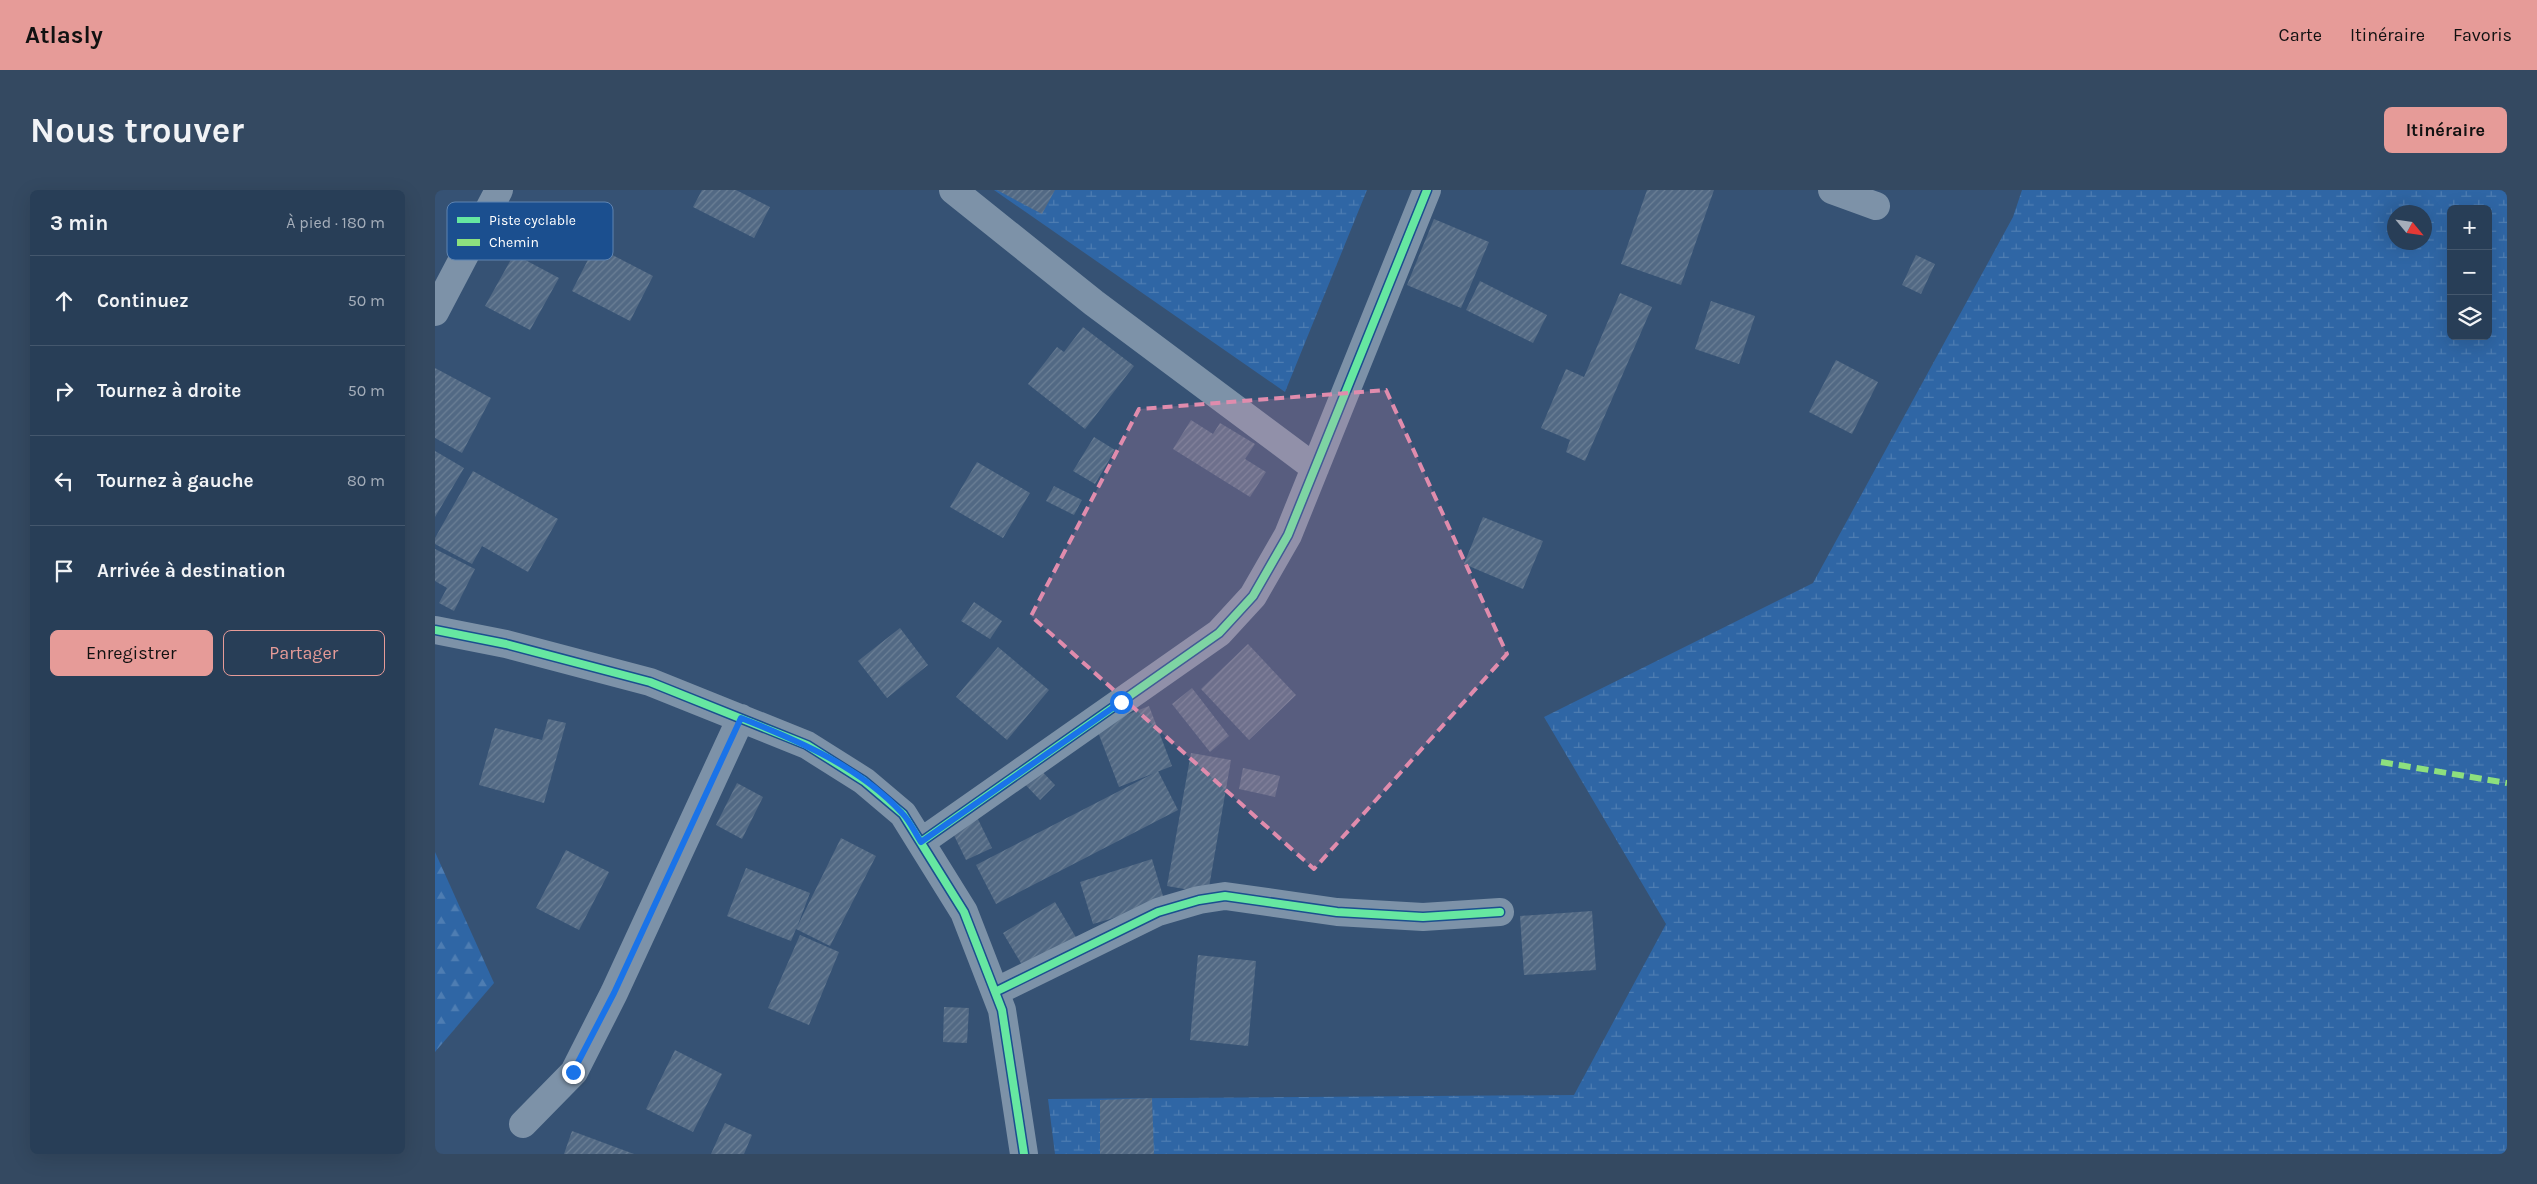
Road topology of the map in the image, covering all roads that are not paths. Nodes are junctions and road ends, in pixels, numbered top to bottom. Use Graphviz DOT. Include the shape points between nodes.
graph roads {
  1 [pos="499,190"];
  2 [pos="953,190"];
  3 [pos="1427,190"];
  4 [pos="1832,190"];
  5 [pos="493,202"];
  6 [pos="1876,206"];
  7 [pos="462,260"];
  8 [pos="435,312"];
  9 [pos="1315,468"];
  10 [pos="435,630"];
  11 [pos="741,718"];
  12 [pos="921,842"];
  13 [pos="1500,912"];
  14 [pos="995,992"];
  15 [pos="523,1124"];
  16 [pos="1024,1154"];
  1 -- 5 [label="street"];
  2 -- 9 [label="street" via="1095,303"];
  3 -- 9 [label="street"];
  4 -- 6 [label="street"];
  7 -- 8 [label="street"];
  9 -- 12 [label="street" via="1287,535 1253,596 1219,633"];
  10 -- 11 [label="street" via="506,644 649,682"];
  11 -- 12 [label="street" via="807,745 864,781 903,814"];
  11 -- 15 [label="street" via="614,993 573,1072"];
  12 -- 14 [label="street" via="964,912"];
  13 -- 14 [label="street" via="1423,917 1337,912 1225,896 1199,900 1158,912"];
  14 -- 16 [label="street" via="1002,1010"];
}
